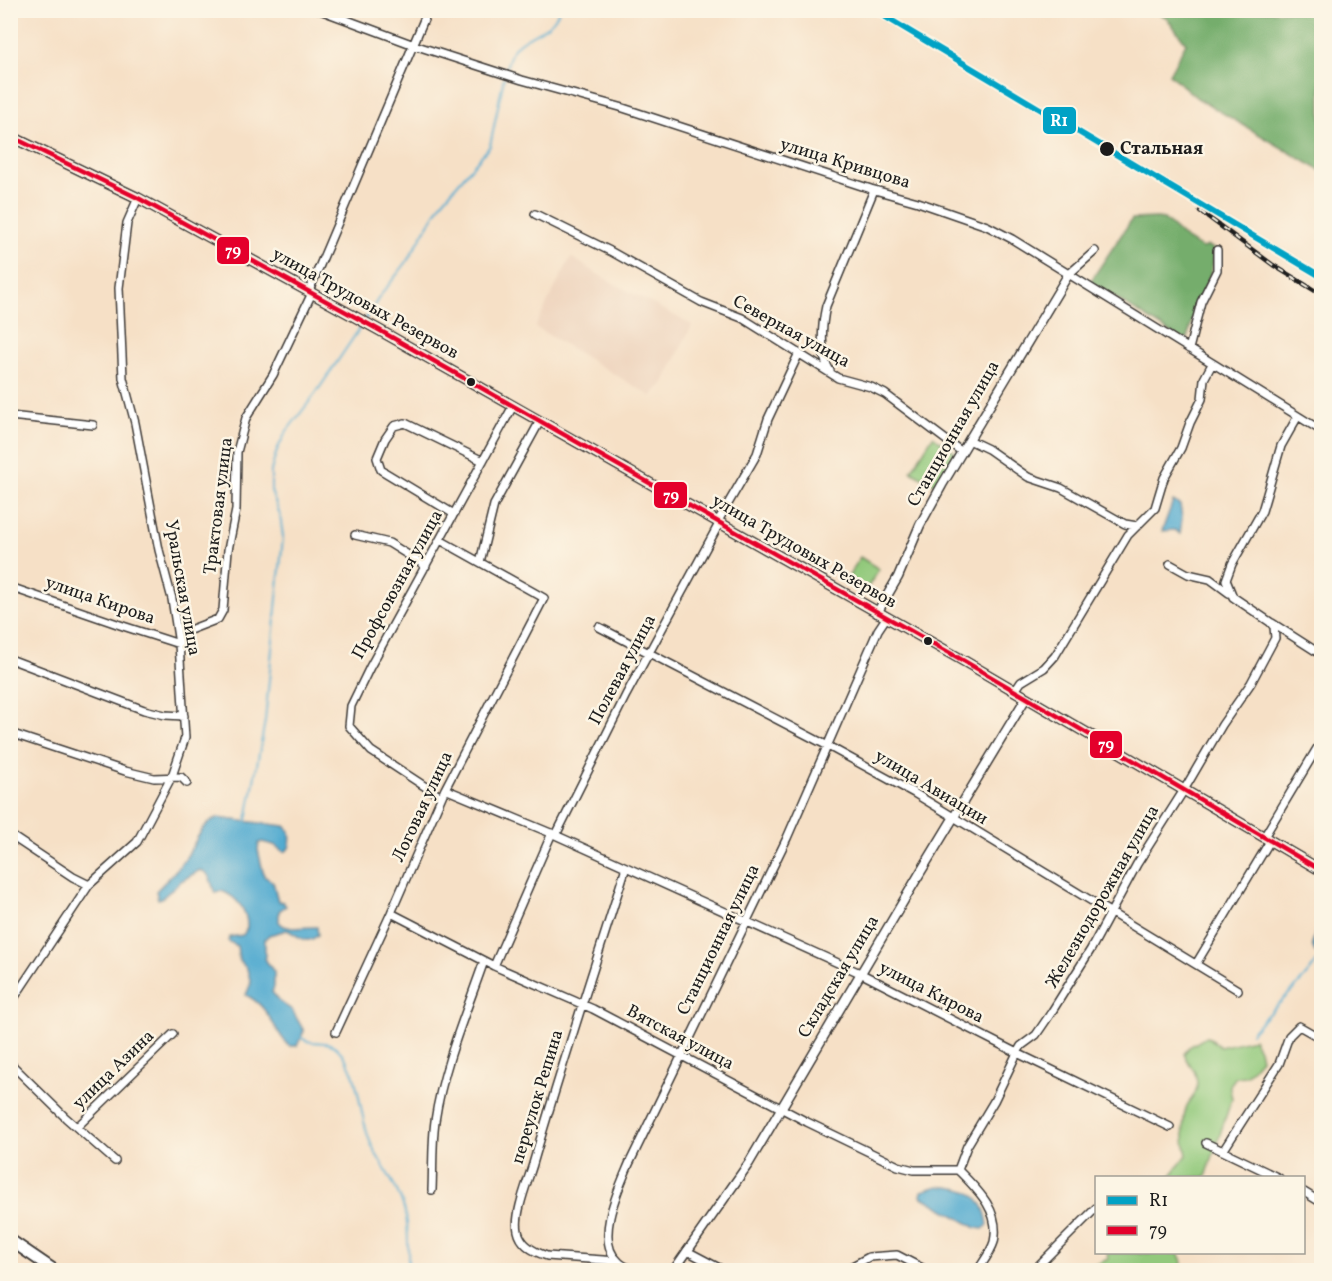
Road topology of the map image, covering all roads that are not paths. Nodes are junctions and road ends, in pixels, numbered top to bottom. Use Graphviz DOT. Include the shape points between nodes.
graph roads {
  1 [pos="320,10"];
  2 [pos="428,10"];
  3 [pos="414,45"];
  4 [pos="10,136"];
  5 [pos="874,190"];
  6 [pos="138,198"];
  7 [pos="535,214"];
  8 [pos="1217,250"];
  9 [pos="1095,251"];
  10 [pos="1068,275"];
  11 [pos="311,292"];
  12 [pos="1189,349"];
  13 [pos="799,353"];
  14 [pos="1212,364"];
  15 [pos="834,375"];
  16 [pos="513,406"];
  17 [pos="10,416"];
  18 [pos="1298,416"];
  19 [pos="540,421"];
  20 [pos="93,425"];
  21 [pos="1322,431"];
  22 [pos="969,440"];
  23 [pos="962,452"];
  24 [pos="483,461"];
  25 [pos="454,514"];
  26 [pos="719,522"];
  27 [pos="1137,526"];
  28 [pos="356,536"];
  29 [pos="440,540"];
  30 [pos="480,562"];
  31 [pos="1170,564"];
  32 [pos="426,566"];
  33 [pos="10,587"];
  34 [pos="1233,597"];
  35 [pos="877,613"];
  36 [pos="886,618"];
  37 [pos="1270,622"];
  38 [pos="599,627"];
  39 [pos="179,644"];
  40 [pos="649,653"];
  41 [pos="1322,655"];
  42 [pos="10,659"];
  43 [pos="1015,691"];
  44 [pos="1026,698"];
  45 [pos="184,716"];
  46 [pos="10,733"];
  47 [pos="1322,740"];
  48 [pos="828,746"];
  49 [pos="172,776"];
  50 [pos="187,783"];
  51 [pos="445,789"];
  52 [pos="1184,790"];
  53 [pos="441,797"];
  54 [pos="954,819"];
  55 [pos="554,834"];
  56 [pos="10,835"];
  57 [pos="1267,839"];
  58 [pos="626,867"];
  59 [pos="1322,871"];
  60 [pos="89,885"];
  61 [pos="1111,912"];
  62 [pos="391,913"];
  63 [pos="746,921"];
  64 [pos="484,961"];
  65 [pos="1196,964"];
  66 [pos="494,966"];
  67 [pos="860,973"];
  68 [pos="1238,990"];
  69 [pos="11,1002"];
  70 [pos="583,1005"];
  71 [pos="336,1032"];
  72 [pos="173,1034"];
  73 [pos="1322,1039"];
  74 [pos="1017,1053"];
  75 [pos="681,1056"];
  76 [pos="10,1063"];
  77 [pos="781,1108"];
  78 [pos="77,1127"];
  79 [pos="1170,1127"];
  80 [pos="1206,1143"];
  81 [pos="1223,1151"];
  82 [pos="115,1161"];
  83 [pos="958,1170"];
  84 [pos="1275,1176"];
  85 [pos="432,1190"];
  86 [pos="1305,1193"];
  87 [pos="1322,1203"];
  88 [pos="1095,1209"];
  89 [pos="10,1240"];
  90 [pos="687,1251"];
  91 [pos="617,1261"];
  92 [pos="54,1270"];
  93 [pos="634,1270"];
  94 [pos="674,1270"];
  95 [pos="723,1270"];
  96 [pos="838,1270"];
  97 [pos="926,1270"];
  98 [pos="978,1270"];
  99 [pos="1034,1270"];
  1 -- 3 [label="street, улица Кривцова"];
  2 -- 3 [label="street, Трактовая улица"];
  3 -- 5 [label="street, улица Кривцова"];
  3 -- 11 [label="street, Трактовая улица"];
  4 -- 6 [label="main road, улица Трудовых Резервов"];
  5 -- 10 [label="street, улица Кривцова" via="987,226"];
  5 -- 15 [label="street" via="829,296 824,317 826,366"];
  6 -- 11 [label="main road, улица Трудовых Резервов"];
  6 -- 39 [label="street, Уральская улица" via="128,222 119,288 123,378"];
  7 -- 13 [label="street, Северная улица" via="701,302 733,314"];
  8 -- 12 [label="street" via="1217,270 1201,302"];
  9 -- 10 [label="street"];
  10 -- 12 [label="street, улица Кривцова"];
  10 -- 22 [label="street, Станционная улица"];
  11 -- 16 [label="main road, улица Трудовых Резервов"];
  11 -- 39 [label="street, Трактовая улица" via="273,375 246,418 237,452 236,510 223,610 218,619 187,631"];
  12 -- 14 [label="street, улица Кривцова"];
  13 -- 15 [label="street, Северная улица"];
  13 -- 26 [label="street, Полевая улица" via="768,419 757,454"];
  14 -- 18 [label="street, улица Кривцова"];
  14 -- 27 [label="street" via="1204,379 1202,399 1164,478 1155,508"];
  15 -- 23 [label="street, Северная улица" via="885,394"];
  16 -- 19 [label="main road, улица Трудовых Резервов"];
  16 -- 24 [label="street, Профсоюзная улица"];
  17 -- 20 [label="street"];
  18 -- 21 [label="street, улица Кривцова"];
  18 -- 34 [label="street" via="1281,446 1262,511 1227,575"];
  19 -- 26 [label="main road, улица Трудовых Резервов"];
  19 -- 30 [label="street" via="495,505"];
  22 -- 23 [label="street, Станционная улица"];
  22 -- 27 [label="street" via="1028,477 1061,488 1125,524"];
  23 -- 35 [label="street, Станционная улица" via="920,525 898,577"];
  24 -- 25 [label="street, Профсоюзная улица"];
  24 -- 25 [label="street" via="405,423 394,426 385,439 377,458 381,470"];
  25 -- 29 [label="street, Профсоюзная улица"];
  26 -- 35 [label="main road, улица Трудовых Резервов"];
  26 -- 40 [label="street, Полевая улица"];
  27 -- 43 [label="street" via="1059,651"];
  28 -- 32 [label="street" via="388,543"];
  29 -- 30 [label="street"];
  29 -- 32 [label="street, Профсоюзная улица"];
  30 -- 51 [label="street, Логовая улица" via="544,598"];
  31 -- 34 [label="street" via="1188,574 1210,579"];
  32 -- 53 [label="street, Профсоюзная улица" via="351,706 349,726 371,752"];
  33 -- 39 [label="street, улица Кирова"];
  34 -- 37 [label="street"];
  35 -- 36 [label="main road, улица Трудовых Резервов"];
  36 -- 43 [label="main road, улица Трудовых Резервов"];
  36 -- 48 [label="street, Станционная улица"];
  37 -- 41 [label="street"];
  37 -- 52 [label="street, Железнодорожная улица" via="1276,632 1273,644"];
  38 -- 40 [label="street, улица Авиации"];
  39 -- 45 [label="street, Уральская улица"];
  40 -- 48 [label="street, улица Авиации"];
  40 -- 55 [label="street, Полевая улица"];
  42 -- 45 [label="street" via="144,710"];
  43 -- 44 [label="main road, улица Трудовых Резервов"];
  44 -- 52 [label="main road, улица Трудовых Резервов"];
  44 -- 54 [label="street, Складская улица"];
  45 -- 49 [label="street, Уральская улица" via="185,738"];
  46 -- 49 [label="street" via="125,771 154,778"];
  47 -- 57 [label="street"];
  48 -- 54 [label="street, улица Авиации"];
  48 -- 63 [label="street, Станционная улица"];
  49 -- 50 [label="street"];
  49 -- 60 [label="street, Уральская улица" via="137,843"];
  51 -- 53 [label="street, Логовая улица"];
  51 -- 55 [label="street, улица Кирова"];
  52 -- 57 [label="main road, улица Трудовых Резервов"];
  52 -- 61 [label="street, Железнодорожная улица"];
  53 -- 62 [label="street, Логовая улица"];
  54 -- 61 [label="street, улица Авиации"];
  54 -- 67 [label="street, Складская улица"];
  55 -- 58 [label="street, улица Кирова"];
  55 -- 66 [label="street, Полевая улица"];
  56 -- 60 [label="street"];
  57 -- 59 [label="main road, улица Трудовых Резервов"];
  57 -- 65 [label="street"];
  58 -- 63 [label="street, улица Кирова"];
  58 -- 70 [label="street, переулок Репина"];
  60 -- 69 [label="street, Уральская улица"];
  61 -- 65 [label="street, улица Авиации"];
  61 -- 74 [label="street, Железнодорожная улица" via="1044,1024"];
  62 -- 64 [label="street, Вятская улица"];
  62 -- 71 [label="street, Логовая улица"];
  63 -- 67 [label="street, улица Кирова"];
  63 -- 75 [label="street, Станционная улица"];
  64 -- 66 [label="street, Вятская улица"];
  64 -- 85 [label="street" via="441,1089 434,1129"];
  65 -- 68 [label="street, улица Авиации"];
  66 -- 70 [label="street, Вятская улица"];
  67 -- 74 [label="street, улица Кирова"];
  67 -- 77 [label="street, Складская улица"];
  70 -- 75 [label="street, Вятская улица"];
  70 -- 91 [label="street, переулок Репина" via="533,1162 518,1215 518,1230 528,1248 547,1256"];
  72 -- 78 [label="street, улица Азина"];
  73 -- 81 [label="street" via="1299,1026 1288,1036 1279,1064"];
  74 -- 79 [label="street, улица Кирова"];
  74 -- 83 [label="street, Железнодорожная улица"];
  75 -- 77 [label="street, Вятская улица"];
  75 -- 91 [label="street, Станционная улица" via="611,1208 609,1240"];
  76 -- 78 [label="street, улица Азина"];
  77 -- 83 [label="street, Вятская улица" via="906,1169"];
  77 -- 90 [label="street, Складская улица" via="749,1163"];
  78 -- 82 [label="street, улица Азина"];
  80 -- 81 [label="street"];
  81 -- 84 [label="street"];
  83 -- 98 [label="street" via="988,1203 992,1214 994,1240"];
  86 -- 87 [label="street"];
  88 -- 99 [label="street"];
  89 -- 92 [label="highway"];
  90 -- 94 [label="street, Складская улица"];
  90 -- 95 [label="street"];
  91 -- 93 [label="street"];
  96 -- 97 [label="street" via="869,1257 897,1255"];
}
